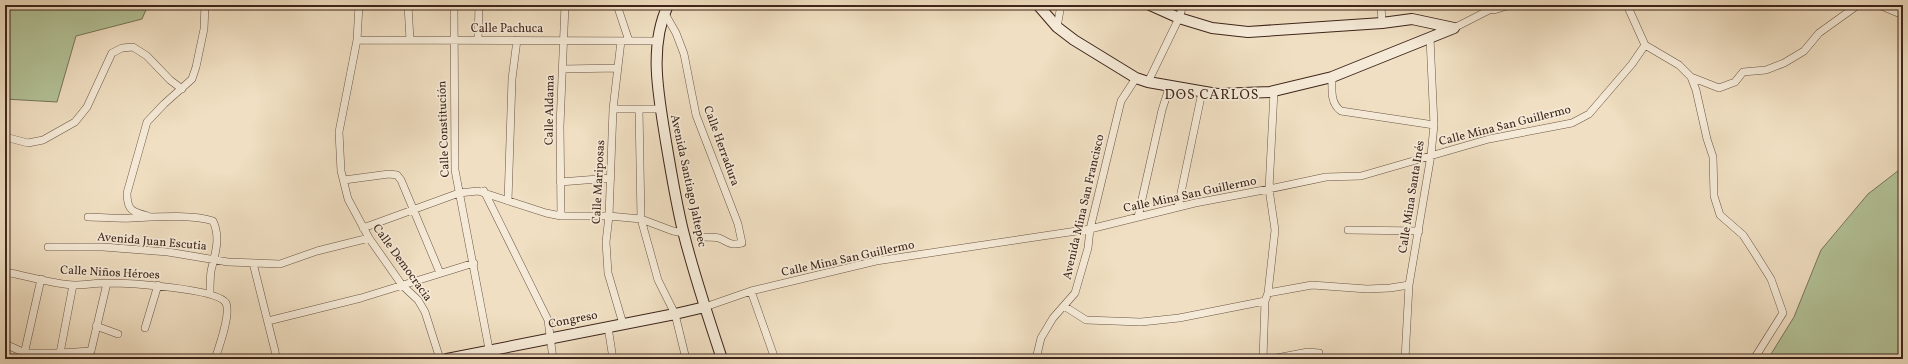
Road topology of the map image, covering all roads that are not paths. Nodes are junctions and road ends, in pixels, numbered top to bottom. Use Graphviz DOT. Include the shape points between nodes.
graph roads {
  1 [pos="205,5"];
  2 [pos="359,5"];
  3 [pos="408,5"];
  4 [pos="454,5"];
  5 [pos="479,5"];
  6 [pos="565,5"];
  7 [pos="617,5"];
  8 [pos="1038,5"];
  9 [pos="1061,5"];
  10 [pos="1150,5"];
  11 [pos="1183,5"];
  12 [pos="1381,5"];
  13 [pos="1499,5"];
  14 [pos="1511,5"];
  15 [pos="1627,5"];
  16 [pos="1858,5"];
  17 [pos="1879,5"];
  18 [pos="666,9"];
  19 [pos="1486,12"];
  20 [pos="1903,15"];
  21 [pos="1178,18"];
  22 [pos="1382,23"];
  23 [pos="1057,27"];
  24 [pos="1454,28"];
  25 [pos="1430,38"];
  26 [pos="357,40"];
  27 [pos="410,40"];
  28 [pos="453,40"];
  29 [pos="478,40"];
  30 [pos="517,40"];
  31 [pos="564,40"];
  32 [pos="621,40"];
  33 [pos="629,40"];
  34 [pos="657,41"];
  35 [pos="1645,44"];
  36 [pos="618,68"];
  37 [pos="562,69"];
  38 [pos="1332,77"];
  39 [pos="1691,77"];
  40 [pos="1136,78"];
  41 [pos="1148,82"];
  42 [pos="1170,85"];
  43 [pos="182,89"];
  44 [pos="1274,91"];
  45 [pos="1202,92"];
  46 [pos="613,109"];
  47 [pos="639,109"];
  48 [pos="660,109"];
  49 [pos="1434,125"];
  50 [pos="5,137"];
  51 [pos="1431,155"];
  52 [pos="611,178"];
  53 [pos="344,180"];
  54 [pos="560,182"];
  55 [pos="1269,189"];
  56 [pos="484,191"];
  57 [pos="459,194"];
  58 [pos="508,201"];
  59 [pos="1178,208"];
  60 [pos="413,211"];
  61 [pos="148,216"];
  62 [pos="561,216"];
  63 [pos="609,216"];
  64 [pos="88,217"];
  65 [pos="1138,218"];
  66 [pos="641,219"];
  67 [pos="363,228"];
  68 [pos="1090,229"];
  69 [pos="1348,230"];
  70 [pos="1419,231"];
  71 [pos="684,233"];
  72 [pos="702,237"];
  73 [pos="369,238"];
  74 [pos="48,247"];
  75 [pos="215,259"];
  76 [pos="253,263"];
  77 [pos="474,263"];
  78 [pos="5,272"];
  79 [pos="440,273"];
  80 [pos="41,279"];
  81 [pos="107,283"];
  82 [pos="73,285"];
  83 [pos="402,285"];
  84 [pos="1409,285"];
  85 [pos="158,286"];
  86 [pos="751,291"];
  87 [pos="1268,293"];
  88 [pos="210,294"];
  89 [pos="1265,301"];
  90 [pos="1064,306"];
  91 [pos="705,307"];
  92 [pos="675,314"];
  93 [pos="268,321"];
  94 [pos="623,324"];
  95 [pos="96,326"];
  96 [pos="608,327"];
  97 [pos="145,328"];
  98 [pos="118,334"];
  99 [pos="551,338"];
  100 [pos="5,344"];
  101 [pos="490,349"];
  102 [pos="60,353"];
  103 [pos="1319,353"];
  104 [pos="24,356"];
  105 [pos="469,356"];
  106 [pos="215,359"];
  107 [pos="276,359"];
  108 [pos="440,359"];
  109 [pos="446,359"];
  110 [pos="553,359"];
  111 [pos="613,359"];
  112 [pos="686,359"];
  113 [pos="722,359"];
  114 [pos="775,359"];
  115 [pos="1036,359"];
  116 [pos="1263,359"];
  117 [pos="1271,359"];
  118 [pos="1405,359"];
  119 [pos="1754,359"];
  1 -- 43 [label="street" via="204,29 196,67 192,79"];
  2 -- 26 [label="street, Calle Democracia"];
  3 -- 27 [label="street"];
  4 -- 28 [label="street, Calle Constitución"];
  5 -- 29 [label="street"];
  6 -- 31 [label="street, Calle Aldama"];
  7 -- 33 [label="street"];
  8 -- 23 [label="street"];
  9 -- 23 [label="street"];
  10 -- 21 [label="street"];
  11 -- 21 [label="street"];
  12 -- 22 [label="street"];
  13 -- 19 [label="street"];
  14 -- 19 [label="street"];
  15 -- 35 [label="street"];
  16 -- 39 [label="street" via="1819,33 1804,51 1784,63 1766,70 1743,72 1734,82 1719,88"];
  17 -- 20 [label="street"];
  18 -- 34 [label="street, Avenida Santiago Jaltepec"];
  18 -- 72 [label="street, Calle Herradura" via="684,54 696,115 738,224 742,243 728,244 720,238"];
  19 -- 24 [label="street"];
  21 -- 22 [label="street" via="1212,28 1248,32"];
  21 -- 41 [label="street"];
  22 -- 24 [label="street" via="1412,20"];
  23 -- 40 [label="street"];
  24 -- 25 [label="street"];
  25 -- 38 [label="street"];
  25 -- 49 [label="street, Calle Mina Santa Inés"];
  26 -- 27 [label="street, Calle Pachuca"];
  26 -- 53 [label="street, Calle Democracia" via="339,132"];
  27 -- 28 [label="street, Calle Pachuca"];
  28 -- 29 [label="street, Calle Pachuca"];
  28 -- 57 [label="street, Calle Constitución" via="454,149"];
  29 -- 30 [label="street, Calle Pachuca"];
  30 -- 31 [label="street, Calle Pachuca"];
  30 -- 58 [label="street" via="512,79"];
  31 -- 32 [label="street, Calle Pachuca"];
  31 -- 37 [label="street, Calle Aldama"];
  32 -- 33 [label="street, Calle Pachuca"];
  32 -- 36 [label="street, Calle Mariposas"];
  33 -- 34 [label="street, Calle Pachuca"];
  34 -- 48 [label="street, Avenida Santiago Jaltepec"];
  35 -- 39 [label="street" via="1679,65"];
  35 -- 51 [label="street, Calle Mina San Guillermo" via="1632,64 1589,114 1572,123 1489,139"];
  36 -- 37 [label="street"];
  36 -- 46 [label="street, Calle Mariposas"];
  37 -- 54 [label="street, Calle Aldama"];
  38 -- 44 [label="street"];
  38 -- 49 [label="street" via="1332,98 1335,107 1341,111"];
  39 -- 119 [label="street" via="1713,157 1714,196 1720,215 1743,235 1756,254 1770,279 1783,313"];
  40 -- 41 [label="street"];
  40 -- 68 [label="street, Avenida Mina San Francisco" via="1120,101"];
  41 -- 42 [label="street"];
  42 -- 45 [label="street"];
  42 -- 65 [label="street"];
  43 -- 50 [label="street" via="147,56 133,47 122,48 112,53 87,107 74,122 43,140 28,143"];
  43 -- 61 [label="street" via="147,122 127,204 133,212"];
  44 -- 45 [label="street" via="1217,94"];
  44 -- 55 [label="street"];
  45 -- 59 [label="street"];
  46 -- 47 [label="street"];
  46 -- 52 [label="street, Calle Mariposas"];
  47 -- 48 [label="street"];
  47 -- 66 [label="street"];
  48 -- 71 [label="street, Avenida Santiago Jaltepec"];
  49 -- 51 [label="street, Calle Mina Santa Inés"];
  51 -- 55 [label="street, Calle Mina San Guillermo" via="1361,176 1326,177"];
  51 -- 70 [label="street, Calle Mina Santa Inés"];
  52 -- 54 [label="street"];
  52 -- 63 [label="street, Calle Mariposas"];
  53 -- 60 [label="street" via="397,175"];
  53 -- 67 [label="street, Calle Democracia" via="348,199"];
  54 -- 62 [label="street, Calle Aldama"];
  55 -- 59 [label="street, Calle Mina San Guillermo"];
  55 -- 87 [label="street" via="1276,230"];
  56 -- 57 [label="street"];
  56 -- 58 [label="street"];
  56 -- 99 [label="street" via="548,320"];
  57 -- 60 [label="street"];
  57 -- 77 [label="street, Calle Constitución"];
  58 -- 62 [label="street"];
  59 -- 65 [label="street, Calle Mina San Guillermo"];
  60 -- 67 [label="street"];
  60 -- 79 [label="street"];
  61 -- 64 [label="street"];
  61 -- 75 [label="street" via="213,221 218,231"];
  62 -- 63 [label="street"];
  63 -- 66 [label="street"];
  63 -- 94 [label="street, Calle Mariposas" via="606,242 608,273"];
  65 -- 68 [label="street, Calle Mina San Guillermo"];
  66 -- 71 [label="street"];
  66 -- 92 [label="street" via="658,280"];
  67 -- 73 [label="street, Calle Democracia"];
  68 -- 86 [label="street, Calle Mina San Guillermo" via="876,261"];
  68 -- 90 [label="street, Avenida Mina San Francisco" via="1088,248 1075,293"];
  69 -- 70 [label="street"];
  70 -- 84 [label="street, Calle Mina Santa Inés"];
  71 -- 91 [label="street, Avenida Santiago Jaltepec"];
  73 -- 76 [label="street, Avenida Juan Escutia" via="317,250 280,264"];
  73 -- 83 [label="street, Calle Democracia"];
  74 -- 75 [label="street, Avenida Juan Escutia" via="103,247"];
  75 -- 76 [label="street, Avenida Juan Escutia"];
  75 -- 88 [label="street" via="211,271"];
  76 -- 93 [label="street"];
  77 -- 79 [label="street"];
  77 -- 101 [label="street, Calle Constitución"];
  78 -- 80 [label="street, Calle Niños Héroes"];
  79 -- 83 [label="street"];
  80 -- 82 [label="street, Calle Niños Héroes"];
  80 -- 104 [label="street"];
  81 -- 82 [label="street, Calle Niños Héroes"];
  81 -- 85 [label="street, Calle Niños Héroes"];
  81 -- 95 [label="street"];
  82 -- 102 [label="street"];
  83 -- 93 [label="street"];
  83 -- 108 [label="street, Calle Democracia" via="418,300 425,312"];
  84 -- 87 [label="street" via="1367,289 1312,285"];
  84 -- 118 [label="street, Calle Mina Santa Inés"];
  85 -- 88 [label="street, Calle Niños Héroes"];
  85 -- 97 [label="street"];
  86 -- 91 [label="street, Calle Mina San Guillermo"];
  86 -- 114 [label="street"];
  87 -- 89 [label="street"];
  88 -- 106 [label="street, Calle Niños Héroes" via="227,305 227,316"];
  89 -- 90 [label="street" via="1180,318 1141,322 1086,320"];
  89 -- 116 [label="street"];
  90 -- 115 [label="street, Avenida Mina San Francisco" via="1041,338"];
  91 -- 92 [label="street, Congreso"];
  91 -- 113 [label="street, Avenida Santiago Jaltepec"];
  92 -- 94 [label="street, Congreso"];
  92 -- 112 [label="street"];
  93 -- 107 [label="street"];
  94 -- 96 [label="street, Congreso"];
  95 -- 98 [label="street"];
  95 -- 102 [label="street" via="91,350"];
  96 -- 99 [label="street, Congreso"];
  96 -- 111 [label="street"];
  99 -- 101 [label="street, Congreso"];
  99 -- 110 [label="street"];
  100 -- 104 [label="street"];
  101 -- 105 [label="street, Congreso"];
  102 -- 104 [label="street"];
  103 -- 117 [label="street" via="1308,352"];
  105 -- 109 [label="street, Congreso"];
}
